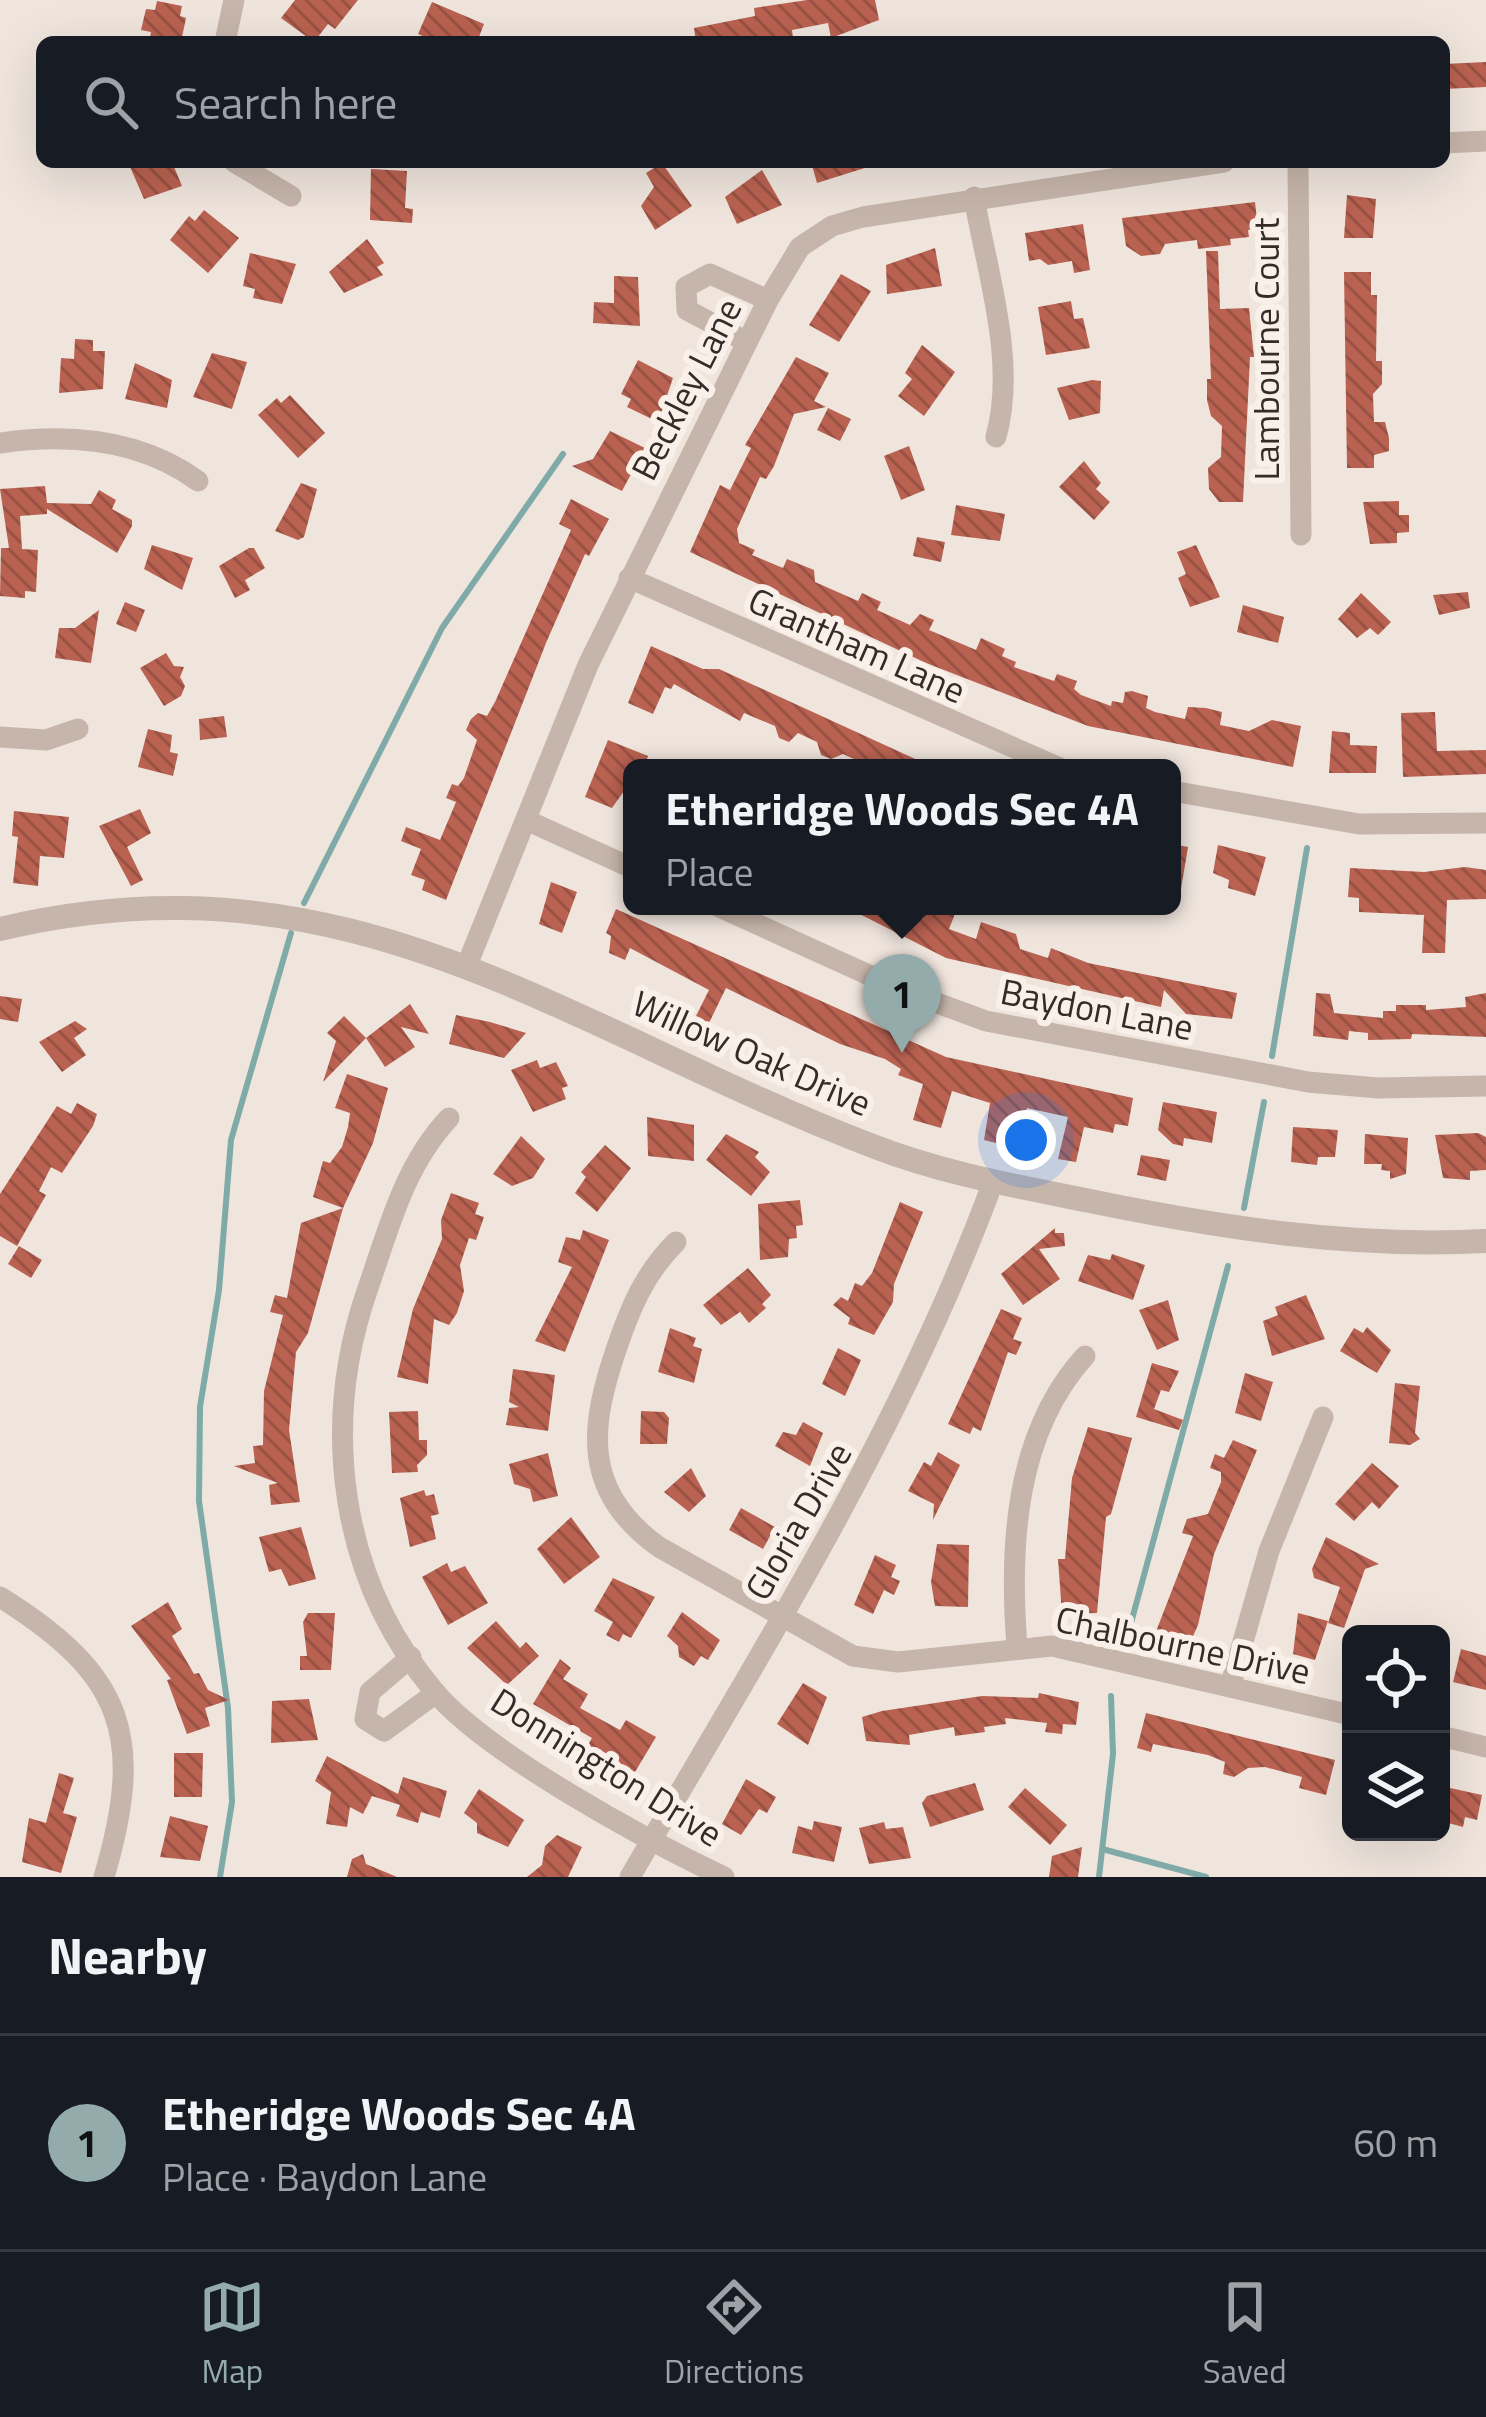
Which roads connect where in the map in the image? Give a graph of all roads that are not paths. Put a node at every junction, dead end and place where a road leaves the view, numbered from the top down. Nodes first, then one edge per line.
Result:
1 (234, 0) edge
2 (226, 36) edge
3 (1486, 141) edge
4 (1450, 143) edge
5 (244, 168) edge
6 (1181, 168) edge
7 (1298, 168) edge
8 (291, 196) dead end
9 (974, 197) junction
10 (768, 300) junction
11 (747, 342) junction
12 (996, 437) dead end
13 (0, 443) edge
14 (198, 481) dead end
15 (1300, 535) dead end
16 (629, 578) junction
17 (78, 729) dead end
18 (0, 737) edge
19 (1040, 759) edge
20 (1181, 793) edge
21 (526, 820) junction
22 (1486, 823) edge
23 (623, 864) edge
24 (737, 915) edge
25 (0, 929) edge
26 (467, 965) junction
27 (1486, 1086) edge
28 (449, 1118) dead end
29 (993, 1182) junction
30 (1486, 1241) edge
31 (676, 1242) dead end
32 (1085, 1356) dead end
33 (1323, 1417) dead end
34 (0, 1597) edge
35 (780, 1618) junction
36 (1017, 1646) junction
37 (411, 1657) junction
38 (1230, 1687) junction
39 (436, 1693) junction
40 (1342, 1713) edge
41 (1450, 1738) edge
42 (1486, 1747) edge
43 (653, 1838) junction
44 (104, 1877) edge
45 (630, 1877) edge
46 (724, 1877) edge

1 - 2 street
3 - 4 street
5 - 8 street
6 - 9 street, Beckley Lane
7 - 15 street, Lambourne Court
9 - 10 street, Beckley Lane
9 - 12 street
10 - 11 street, Beckley Lane
10 - 11 street
11 - 16 street, Beckley Lane
13 - 14 street
16 - 19 street, Grantham Lane
16 - 21 street, Beckley Lane
17 - 18 street
20 - 22 street
21 - 23 street
21 - 26 street, Beckley Lane
24 - 27 street, Baydon Lane
25 - 26 street, Willow Oak Drive
26 - 29 street, Willow Oak Drive
28 - 37 street, Donnington Drive
29 - 30 street, Willow Oak Drive
29 - 35 street, Gloria Drive
31 - 35 street, Chalbourne Drive
32 - 36 street
33 - 38 street
34 - 44 street
35 - 36 street, Chalbourne Drive
35 - 43 street, Gloria Drive
36 - 38 street, Chalbourne Drive
37 - 39 street, Donnington Drive
37 - 39 street
38 - 40 street, Chalbourne Drive
39 - 43 street, Donnington Drive
41 - 42 street
43 - 45 street, Gloria Drive
43 - 46 street, Donnington Drive

